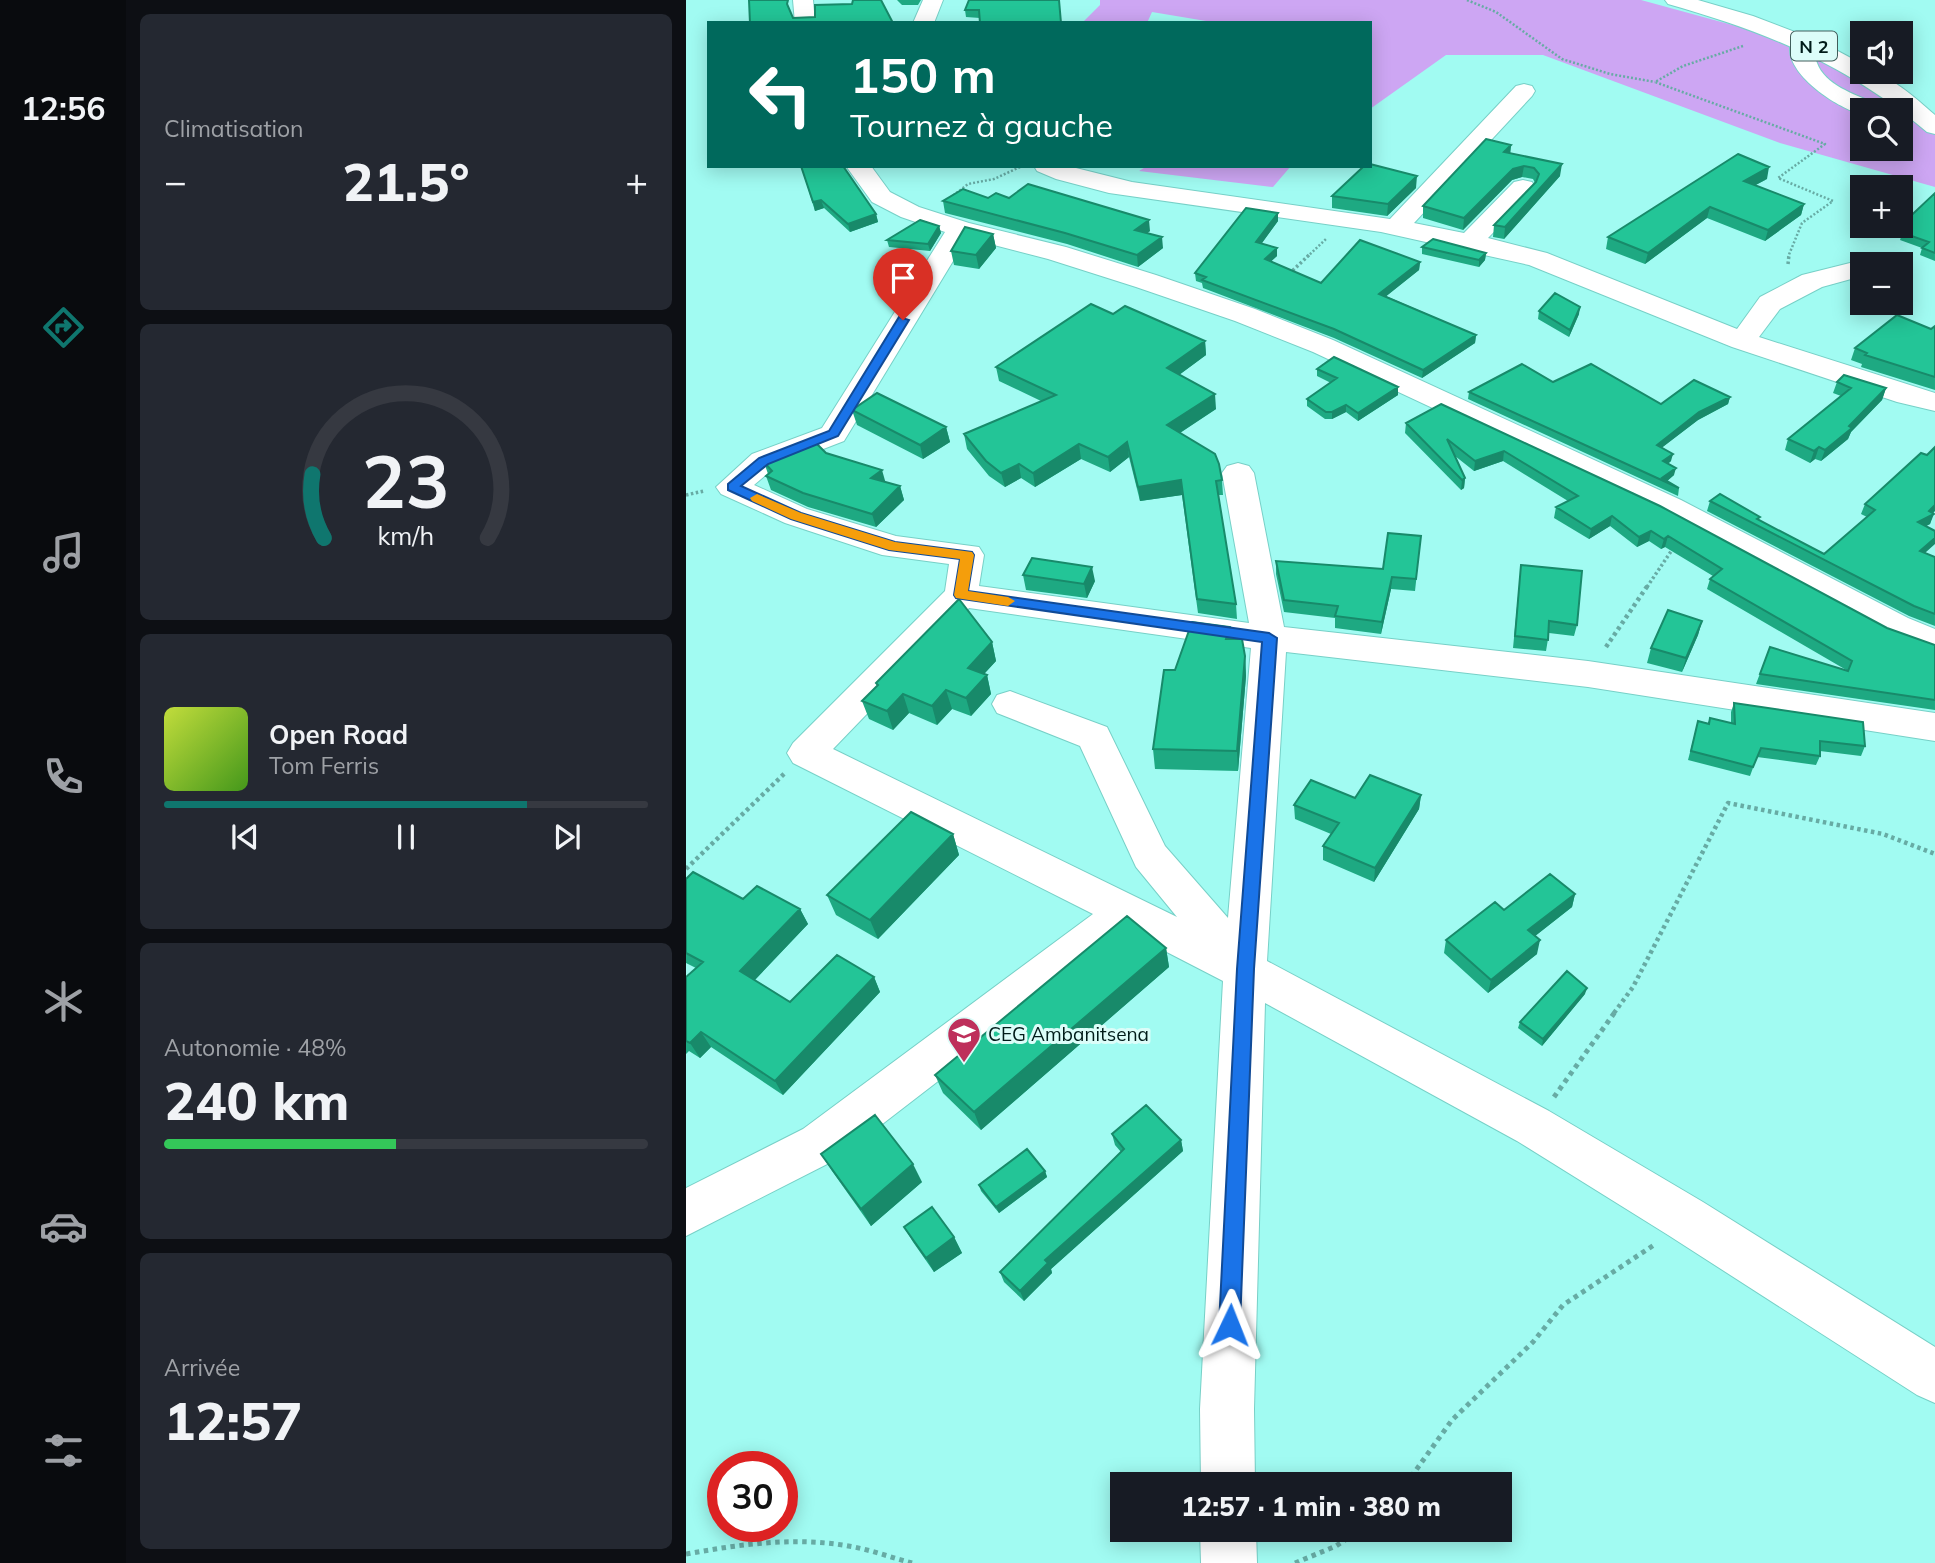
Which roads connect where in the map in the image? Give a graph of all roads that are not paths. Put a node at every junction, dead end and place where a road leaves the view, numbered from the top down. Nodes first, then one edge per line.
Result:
1 (803, 0) edge
2 (933, 0) edge
3 (1675, 0) edge
4 (805, 21) edge
5 (924, 21) edge
6 (1802, 41) junction
7 (1524, 91) dead end
8 (1850, 101) edge
9 (1935, 127) edge
10 (860, 168) edge
11 (1052, 168) edge
12 (1524, 187) dead end
13 (945, 224) junction
14 (1394, 229) junction
15 (1470, 242) junction
16 (1850, 271) edge
17 (1742, 341) junction
18 (1935, 402) edge
19 (1238, 473) dead end
20 (961, 595) junction
21 (1269, 638) junction
22 (1935, 643) edge
23 (1010, 705) dead end
24 (1935, 727) edge
25 (1126, 913) junction
26 (1245, 969) junction
27 (686, 1213) edge
28 (1935, 1377) edge
29 (1228, 1472) edge
30 (1228, 1542) edge
31 (1229, 1563) edge

1 - 4 street
2 - 5 street
3 - 6 street, N 2
6 - 8 street
6 - 9 street, N 2
7 - 14 street
10 - 13 street
11 - 14 street
12 - 15 street
13 - 20 street
13 - 22 street
14 - 15 street
15 - 17 street
16 - 17 street
17 - 18 street
19 - 21 street
20 - 21 street
20 - 25 street
21 - 24 street
21 - 26 street
23 - 26 street
25 - 26 street
25 - 27 street
26 - 28 street
26 - 29 street
30 - 31 street

